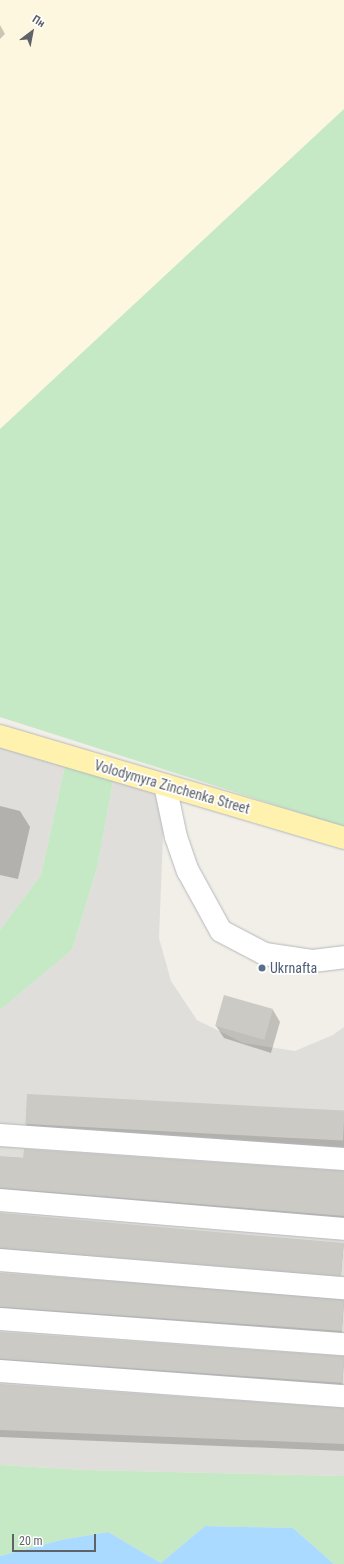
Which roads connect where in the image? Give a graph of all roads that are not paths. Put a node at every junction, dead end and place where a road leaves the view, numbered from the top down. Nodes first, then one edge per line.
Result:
1 (0, 736) edge
2 (165, 785) junction
3 (344, 838) edge
4 (344, 958) edge
5 (0, 1135) edge
6 (344, 1159) edge
7 (0, 1200) edge
8 (344, 1229) edge
9 (0, 1260) edge
10 (344, 1288) edge
11 (0, 1319) edge
12 (344, 1344) edge
13 (0, 1371) edge
14 (344, 1396) edge

1 - 2 main road, Volodymyra Zinchenka Street
2 - 3 main road, Volodymyra Zinchenka Street
2 - 4 lane
5 - 6 lane
7 - 8 lane
9 - 10 lane
11 - 12 lane
13 - 14 lane

